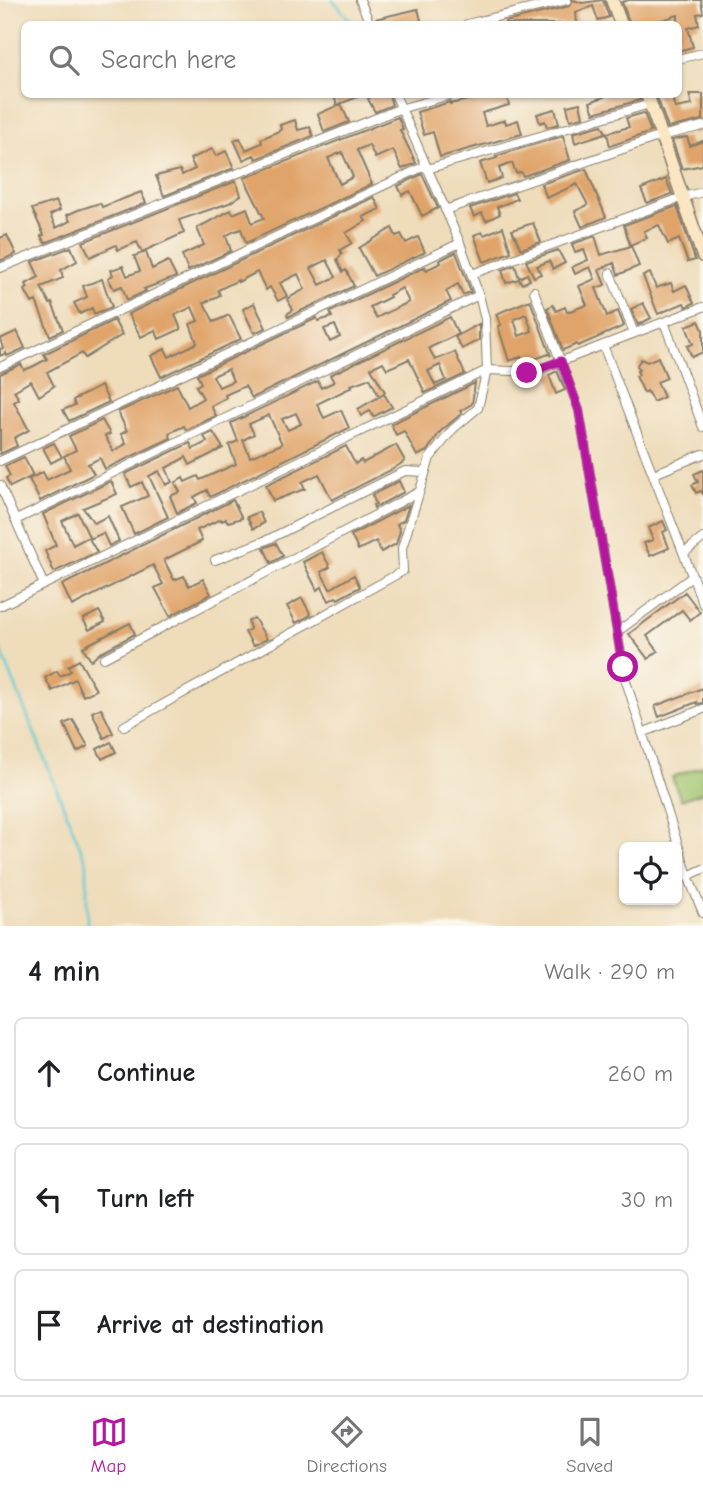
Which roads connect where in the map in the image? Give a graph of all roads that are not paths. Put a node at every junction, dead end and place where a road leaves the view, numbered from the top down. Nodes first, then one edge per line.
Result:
1 (360, 0) edge
2 (567, 0) edge
3 (617, 1) edge
4 (369, 21) edge
5 (480, 21) edge
6 (620, 21) edge
7 (703, 53) edge
8 (682, 58) edge
9 (396, 98) edge
10 (438, 98) edge
11 (648, 99) edge
12 (399, 108) junction
13 (703, 126) edge
14 (661, 136) junction
15 (426, 168) junction
16 (703, 192) edge
17 (682, 197) junction
18 (445, 210) junction
19 (460, 243) junction
20 (703, 256) edge
21 (0, 268) edge
22 (610, 273) dead end
23 (472, 274) junction
24 (534, 291) dead end
25 (480, 295) junction
26 (703, 307) edge
27 (664, 322) junction
28 (634, 334) junction
29 (603, 345) junction
30 (561, 361) junction
31 (0, 368) edge
32 (487, 370) junction
33 (703, 427) edge
34 (703, 454) edge
35 (0, 461) edge
36 (425, 472) junction
37 (654, 474) junction
38 (0, 485) edge
39 (417, 493) junction
40 (16, 520) junction
41 (703, 538) edge
42 (684, 554) junction
43 (215, 560) dead end
44 (693, 576) junction
45 (44, 585) junction
46 (703, 604) edge
47 (1, 605) edge
48 (617, 632) junction
49 (104, 658) dead end
50 (703, 709) edge
51 (124, 726) dead end
52 (642, 733) junction
53 (703, 869) edge
54 (688, 876) junction
55 (703, 913) edge

1 - 4 street
2 - 5 street
3 - 6 street
7 - 8 street
9 - 12 street
10 - 12 street
11 - 14 street
11 - 15 street
12 - 15 street
12 - 21 street
13 - 14 street
14 - 17 street
14 - 18 street
15 - 18 street
15 - 31 street
16 - 17 street
17 - 20 street
17 - 23 street
18 - 19 street
19 - 23 street
19 - 35 street
22 - 28 street
23 - 25 street
24 - 30 street
25 - 32 street
25 - 40 street
26 - 27 street
27 - 28 street
27 - 33 street
28 - 29 street
29 - 30 street
29 - 37 street
30 - 32 street
30 - 48 street
32 - 36 street
32 - 45 street
34 - 37 street
36 - 39 street
36 - 43 street
37 - 42 street
38 - 40 street
39 - 49 street
39 - 51 street
40 - 45 street
41 - 42 street
42 - 44 street
44 - 46 street
44 - 48 street
45 - 47 street
48 - 52 street
50 - 52 street
52 - 54 street
53 - 54 street
54 - 55 street

